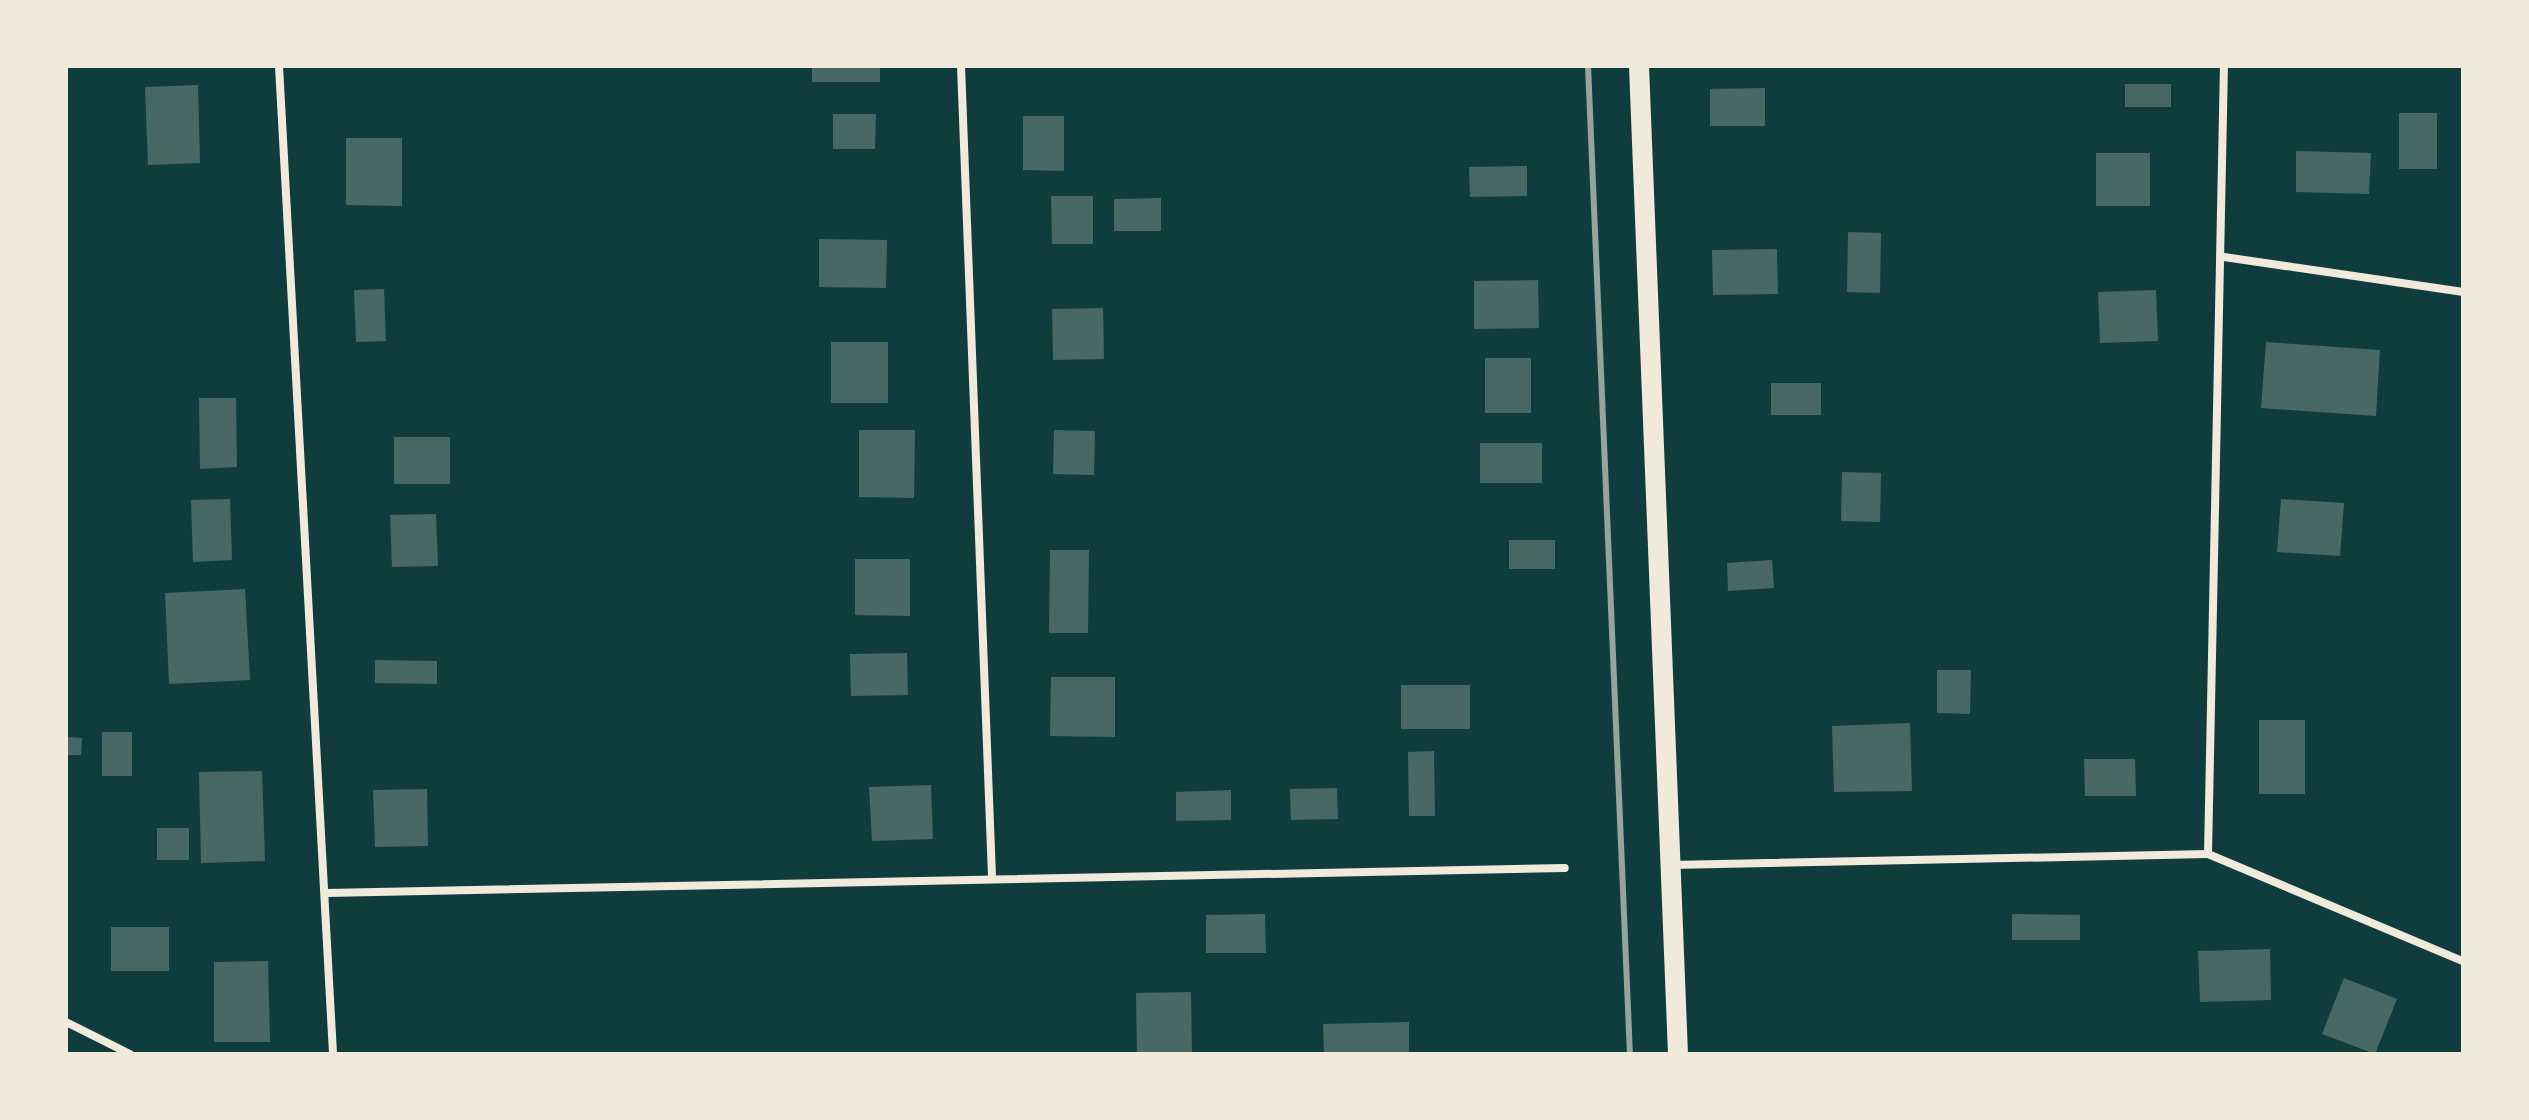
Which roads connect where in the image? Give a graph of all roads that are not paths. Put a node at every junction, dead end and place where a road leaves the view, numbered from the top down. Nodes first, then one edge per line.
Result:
1 (279, 66) edge
2 (961, 66) edge
3 (1639, 66) edge
4 (2224, 66) edge
5 (2224, 257) junction
6 (2463, 292) edge
7 (2208, 854) junction
8 (1671, 865) junction
9 (1565, 868) dead end
10 (992, 877) junction
11 (327, 893) junction
12 (2463, 961) edge
13 (66, 1022) edge
14 (130, 1054) edge
15 (333, 1054) edge
16 (1678, 1054) edge

1 - 11 street
2 - 10 street
3 - 8 main road
4 - 5 street
5 - 6 street
5 - 7 street
7 - 8 street
7 - 12 street
8 - 16 main road
9 - 10 street
10 - 11 street
11 - 15 street
13 - 14 street

